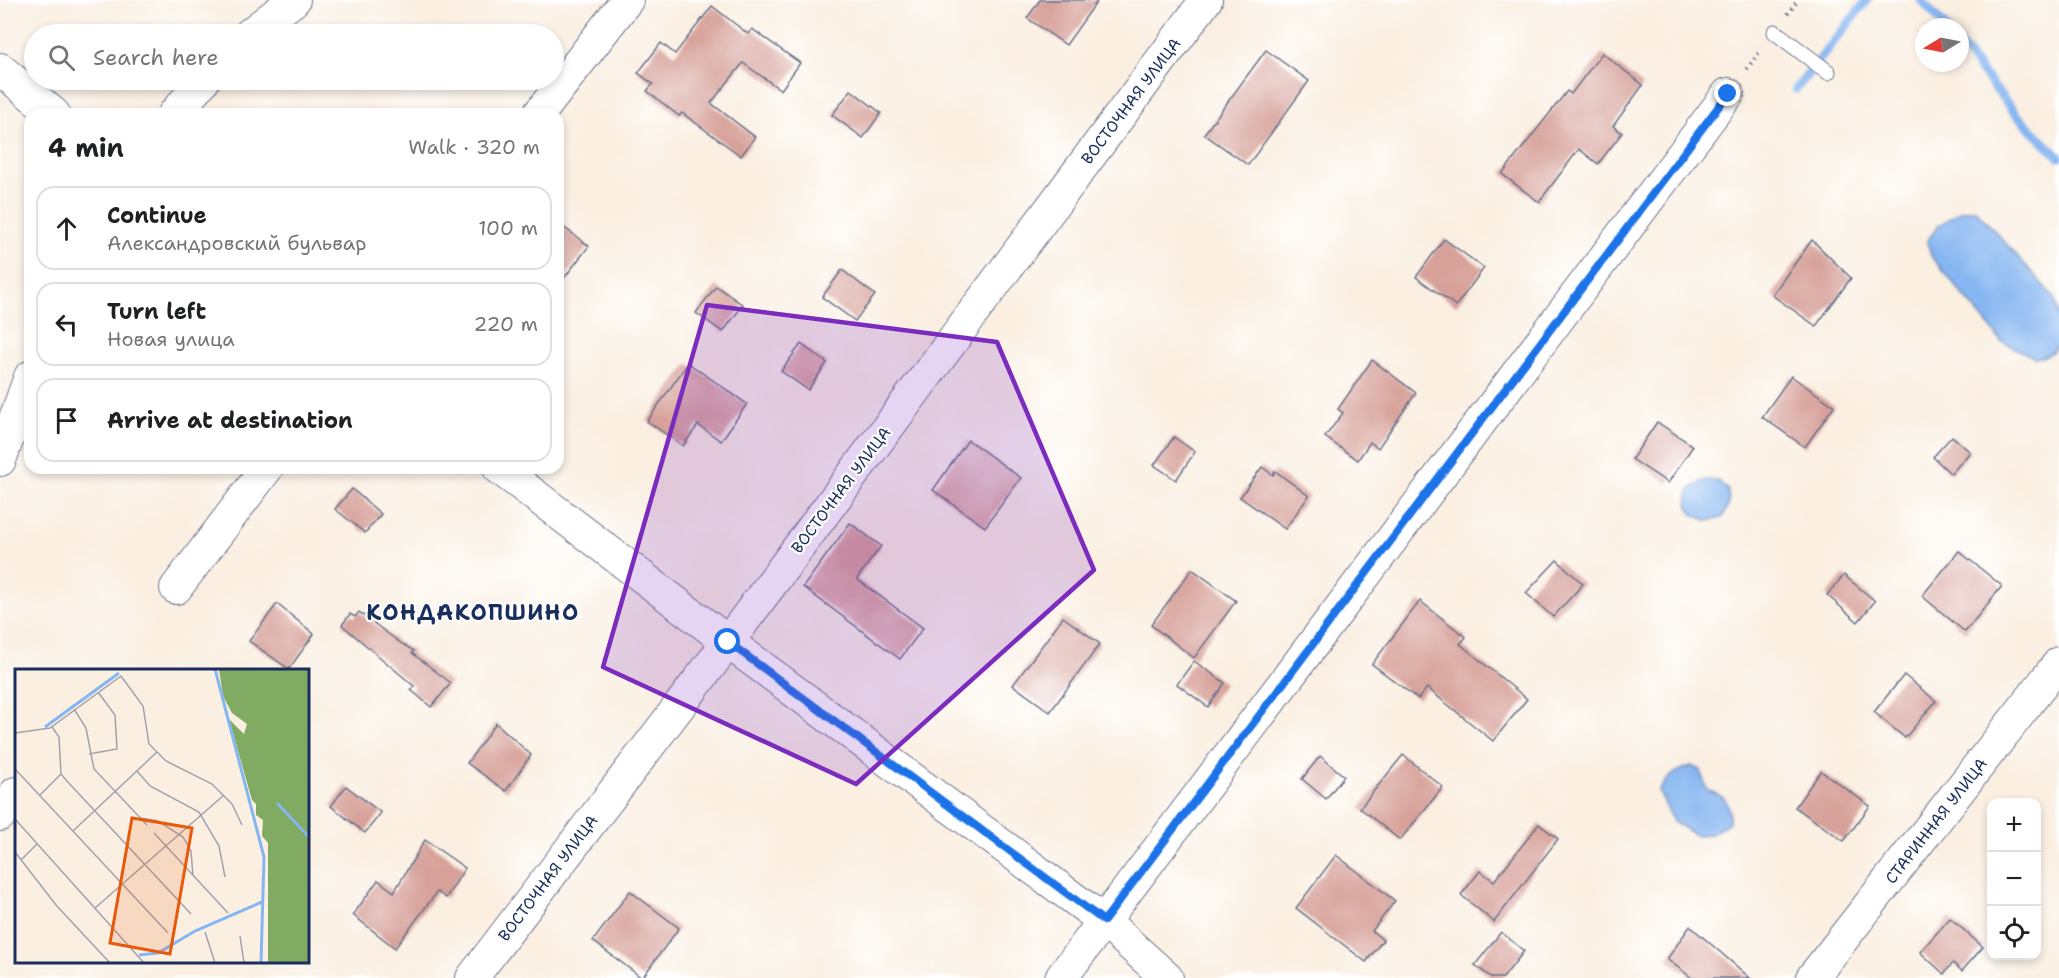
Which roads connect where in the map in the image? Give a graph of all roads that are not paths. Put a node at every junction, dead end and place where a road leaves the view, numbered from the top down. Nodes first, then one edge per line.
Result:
1 (294, 0) edge
2 (627, 0) edge
3 (1206, 0) edge
4 (263, 24) edge
5 (1775, 32) dead end
6 (0, 69) edge
7 (1828, 72) dead end
8 (564, 82) edge
9 (24, 89) edge
10 (25, 90) edge
11 (195, 90) edge
12 (558, 90) edge
13 (1728, 94) dead end
14 (47, 108) edge
15 (179, 108) edge
16 (544, 108) edge
17 (24, 394) edge
18 (0, 460) edge
19 (262, 474) edge
20 (507, 474) edge
21 (176, 588) dead end
22 (728, 642) junction
23 (2059, 663) edge
24 (15, 794) edge
25 (0, 815) edge
26 (1104, 921) junction
27 (472, 978) edge
28 (1061, 978) edge
29 (1167, 978) edge
30 (1812, 978) edge

1 - 4 street
2 - 8 street
3 - 22 street, ВОСТОЧНАЯ УЛИЦА
5 - 7 lane
6 - 9 street
10 - 14 street
11 - 15 street
12 - 16 street
13 - 26 street
17 - 18 street
19 - 21 street
20 - 22 street
22 - 26 street
22 - 27 street, ВОСТОЧНАЯ УЛИЦА
23 - 30 street, СТАРИННАЯ УЛИЦА
24 - 25 street
26 - 28 street
26 - 29 street

